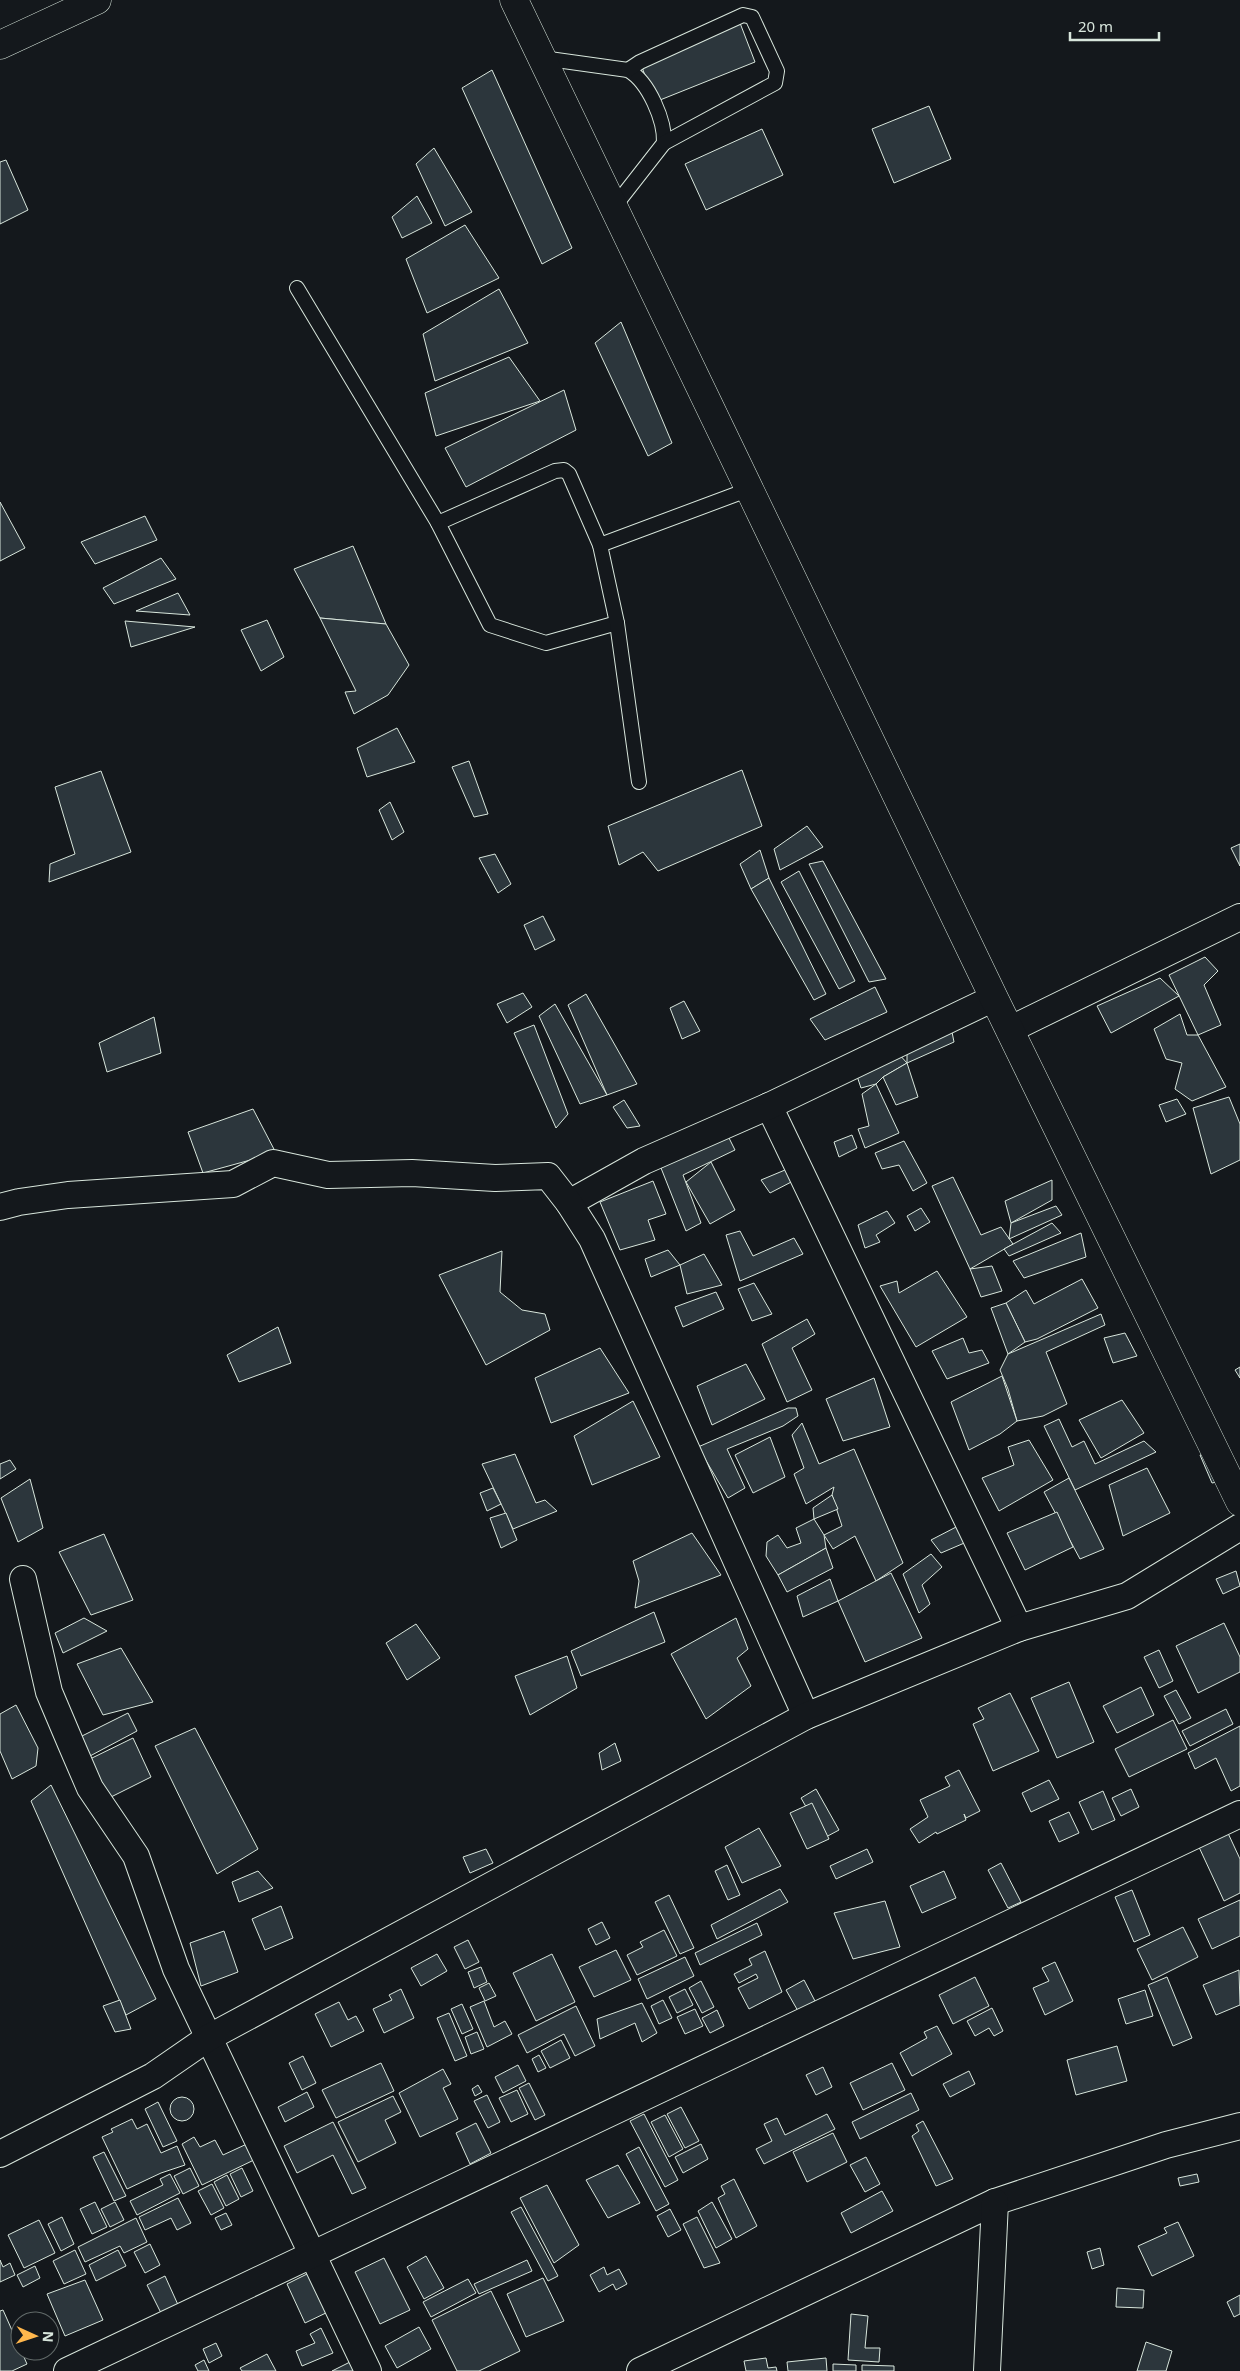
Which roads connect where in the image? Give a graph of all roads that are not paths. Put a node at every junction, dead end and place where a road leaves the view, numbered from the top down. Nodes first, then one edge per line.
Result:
1 (97, 0) edge
2 (514, 0) edge
3 (0, 45) edge
4 (542, 58) junction
5 (628, 70) junction
6 (664, 143) junction
7 (614, 207) junction
8 (297, 288) dead end
9 (750, 489) junction
10 (438, 523) junction
11 (600, 545) junction
12 (617, 623) junction
13 (639, 782) dead end
14 (1240, 917) edge
15 (994, 998) junction
16 (1010, 1029) junction
17 (769, 1106) junction
18 (569, 1203) junction
19 (0, 1207) edge
20 (1240, 1502) edge
21 (1240, 1527) edge
22 (23, 1579) dead end
23 (1019, 1628) junction
24 (806, 1716) junction
25 (1240, 1814) edge
26 (208, 2038) junction
27 (1240, 2126) edge
28 (0, 2154) edge
29 (995, 2202) junction
30 (312, 2255) junction
31 (677, 2362) edge
32 (67, 2371) edge
33 (368, 2371) edge
34 (640, 2371) edge
35 (987, 2371) edge

1 - 3 main road
2 - 4 main road
4 - 5 lane
4 - 7 main road
5 - 6 lane
5 - 6 lane
6 - 7 lane
7 - 9 main road
8 - 10 lane
9 - 11 lane
9 - 15 main road
10 - 11 lane
10 - 12 lane
11 - 12 lane
12 - 13 lane
14 - 16 street
15 - 16 main road
15 - 17 street
16 - 20 main road
17 - 18 street
17 - 23 street
18 - 19 street
18 - 24 street
21 - 23 street
22 - 26 street
23 - 24 street
24 - 26 street
25 - 30 street
26 - 28 street
26 - 30 street
27 - 29 street
29 - 31 street
29 - 35 street
30 - 32 street
30 - 33 street
31 - 34 street

